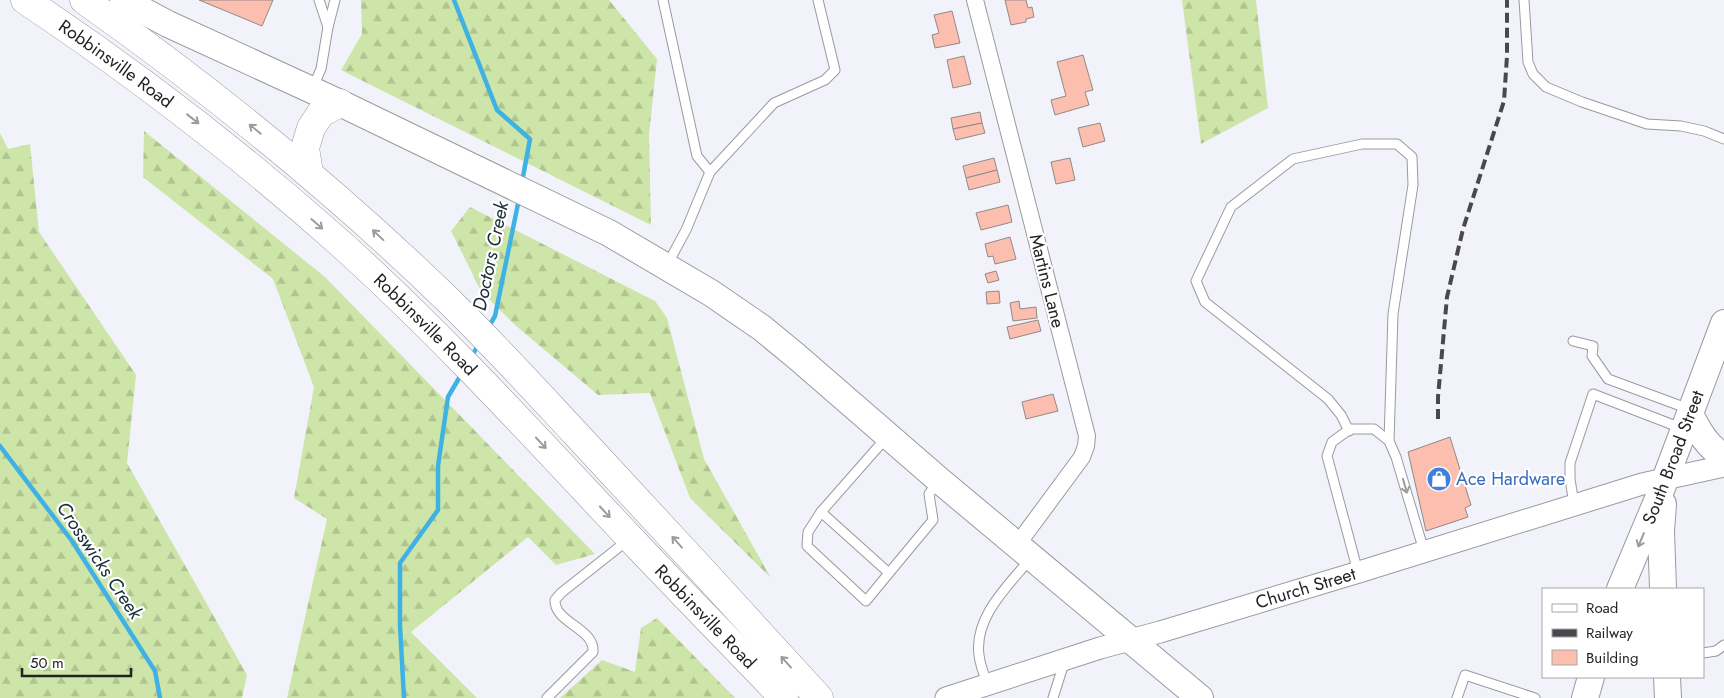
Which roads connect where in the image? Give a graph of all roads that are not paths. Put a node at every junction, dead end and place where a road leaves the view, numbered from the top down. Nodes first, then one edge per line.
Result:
1 (25, 0) edge
2 (84, 0) edge
3 (123, 0) edge
4 (319, 0) edge
5 (335, 0) edge
6 (663, 0) edge
7 (818, 0) edge
8 (975, 0) edge
9 (1524, 0) edge
10 (328, 27) junction
11 (311, 90) junction
12 (340, 103) junction
13 (1724, 139) edge
14 (710, 172) junction
15 (309, 173) junction
16 (667, 266) junction
17 (1724, 323) edge
18 (1573, 341) dead end
19 (1689, 418) junction
20 (1349, 430) junction
21 (887, 436) junction
22 (1388, 441) junction
23 (1724, 457) edge
24 (1724, 466) edge
25 (1666, 479) junction
26 (939, 480) junction
27 (1574, 505) junction
28 (822, 512) junction
29 (630, 538) junction
30 (1024, 551) junction
31 (1424, 552) junction
32 (1358, 572) junction
33 (889, 573) junction
34 (1620, 588) edge
35 (1663, 588) edge
36 (1131, 640) junction
37 (1724, 645) edge
38 (1704, 653) edge
39 (1065, 660) junction
40 (1591, 678) edge
41 (1667, 678) edge
42 (975, 691) edge
43 (547, 698) edge
44 (784, 698) edge
45 (819, 698) edge
46 (946, 698) edge
47 (1053, 698) edge
48 (1200, 698) edge
49 (1457, 698) edge
50 (1535, 698) edge
51 (1585, 698) edge
52 (1668, 698) edge

1 -> 29 highway, Robbinsville Road
15 -> 2 highway, Robbinsville Road
3 - 11 main road
4 - 10 lane
5 - 10 lane
6 - 14 lane
7 - 14 lane
8 - 30 street, Martins Lane
9 - 13 lane
10 - 11 lane
11 - 12 main road
12 - 15 highway
12 - 16 main road
14 - 16 lane
45 -> 15 highway, Robbinsville Road
16 - 21 main road
17 - 19 main road, South Broad Street
18 - 19 lane
19 - 23 main road
19 - 25 main road, South Broad Street
19 - 27 lane
20 - 22 lane
20 - 22 lane
20 - 32 lane
21 - 26 main road
21 - 28 lane
22 -> 31 lane
24 - 25 street, Church Street
25 - 27 street, Church Street
25 -> 34 main road, South Broad Street
25 - 35 main road
26 - 30 main road
26 - 33 lane
27 - 31 street, Church Street
28 - 33 lane
28 - 33 lane
29 - 43 lane
29 - 44 highway, Robbinsville Road
30 - 36 main road
30 - 42 lane
31 - 32 street, Church Street
32 - 36 street, Church Street
36 - 39 street, Church Street
36 - 48 main road
37 - 38 lane
39 - 42 street, Church Street
39 - 47 lane
40 - 51 main road
41 - 52 main road
42 - 46 street, Church Street
49 - 50 lane

